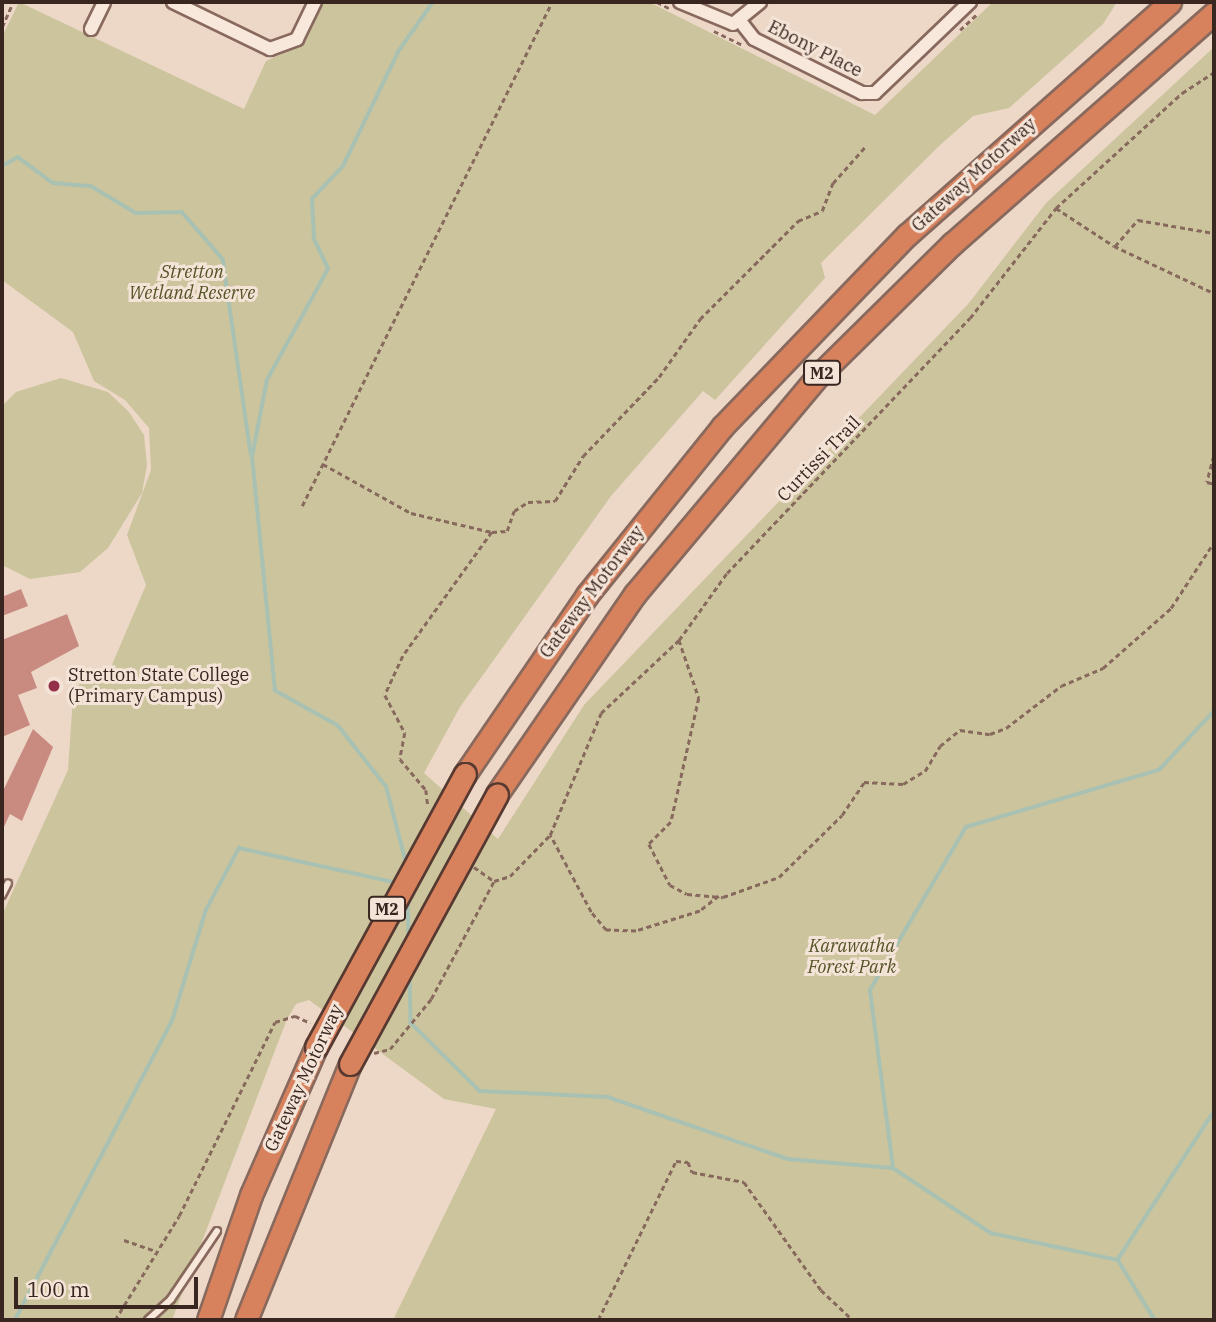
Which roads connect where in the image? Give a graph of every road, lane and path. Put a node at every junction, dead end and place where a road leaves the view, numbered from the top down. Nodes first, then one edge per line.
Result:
1 (13, 2) edge
2 (104, 2) edge
3 (173, 2) edge
4 (315, 2) edge
5 (552, 2) edge
6 (657, 2) edge
7 (760, 2) edge
8 (1170, 2) edge
9 (975, 6) edge
10 (679, 7) edge
11 (1214, 13) edge
12 (740, 21) junction
13 (2, 27) edge
14 (709, 28) dead end
15 (91, 29) dead end
16 (950, 36) dead end
17 (755, 51) dead end
18 (1214, 72) edge
19 (865, 147) dead end
20 (1056, 208) junction
21 (1214, 226) edge
22 (1212, 234) edge
23 (1114, 246) junction
24 (1214, 293) edge
25 (1214, 456) edge
26 (323, 464) junction
27 (1214, 484) edge
28 (302, 506) dead end
29 (492, 531) junction
30 (1214, 542) edge
31 (679, 640) junction
32 (430, 810) dead end
33 (550, 835) junction
34 (465, 860) dead end
35 (8, 883) dead end
36 (2, 895) edge
37 (719, 896) junction
38 (267, 1034) dead end
39 (217, 1231) dead end
40 (124, 1240) dead end
41 (156, 1251) junction
42 (115, 1320) edge
43 (148, 1320) edge
44 (208, 1320) edge
45 (246, 1320) edge
46 (598, 1320) edge
47 (853, 1320) edge

1 - 13 path
2 - 15 street
3 - 4 street
5 - 26 path
6 - 10 path
7 - 12 street
8 - 44 highway, Gateway Motorway / M2, bridge
9 - 12 street, Ebony Place
9 - 16 path
10 - 12 street
11 - 45 highway, Gateway Motorway / M2, bridge
14 - 17 path
18 - 20 path, Curtissi Trail
19 - 29 path
20 - 23 path
20 - 31 path, Curtissi Trail
21 - 22 path
22 - 23 path
23 - 24 path
25 - 27 path
26 - 28 path
26 - 29 path
29 - 32 path
30 - 37 path
31 - 33 path, Curtissi Trail
31 - 37 path
33 - 34 path
33 - 37 path
35 - 36 lane
38 - 41 path
39 - 43 lane
40 - 41 path
41 - 42 path
46 - 47 path

